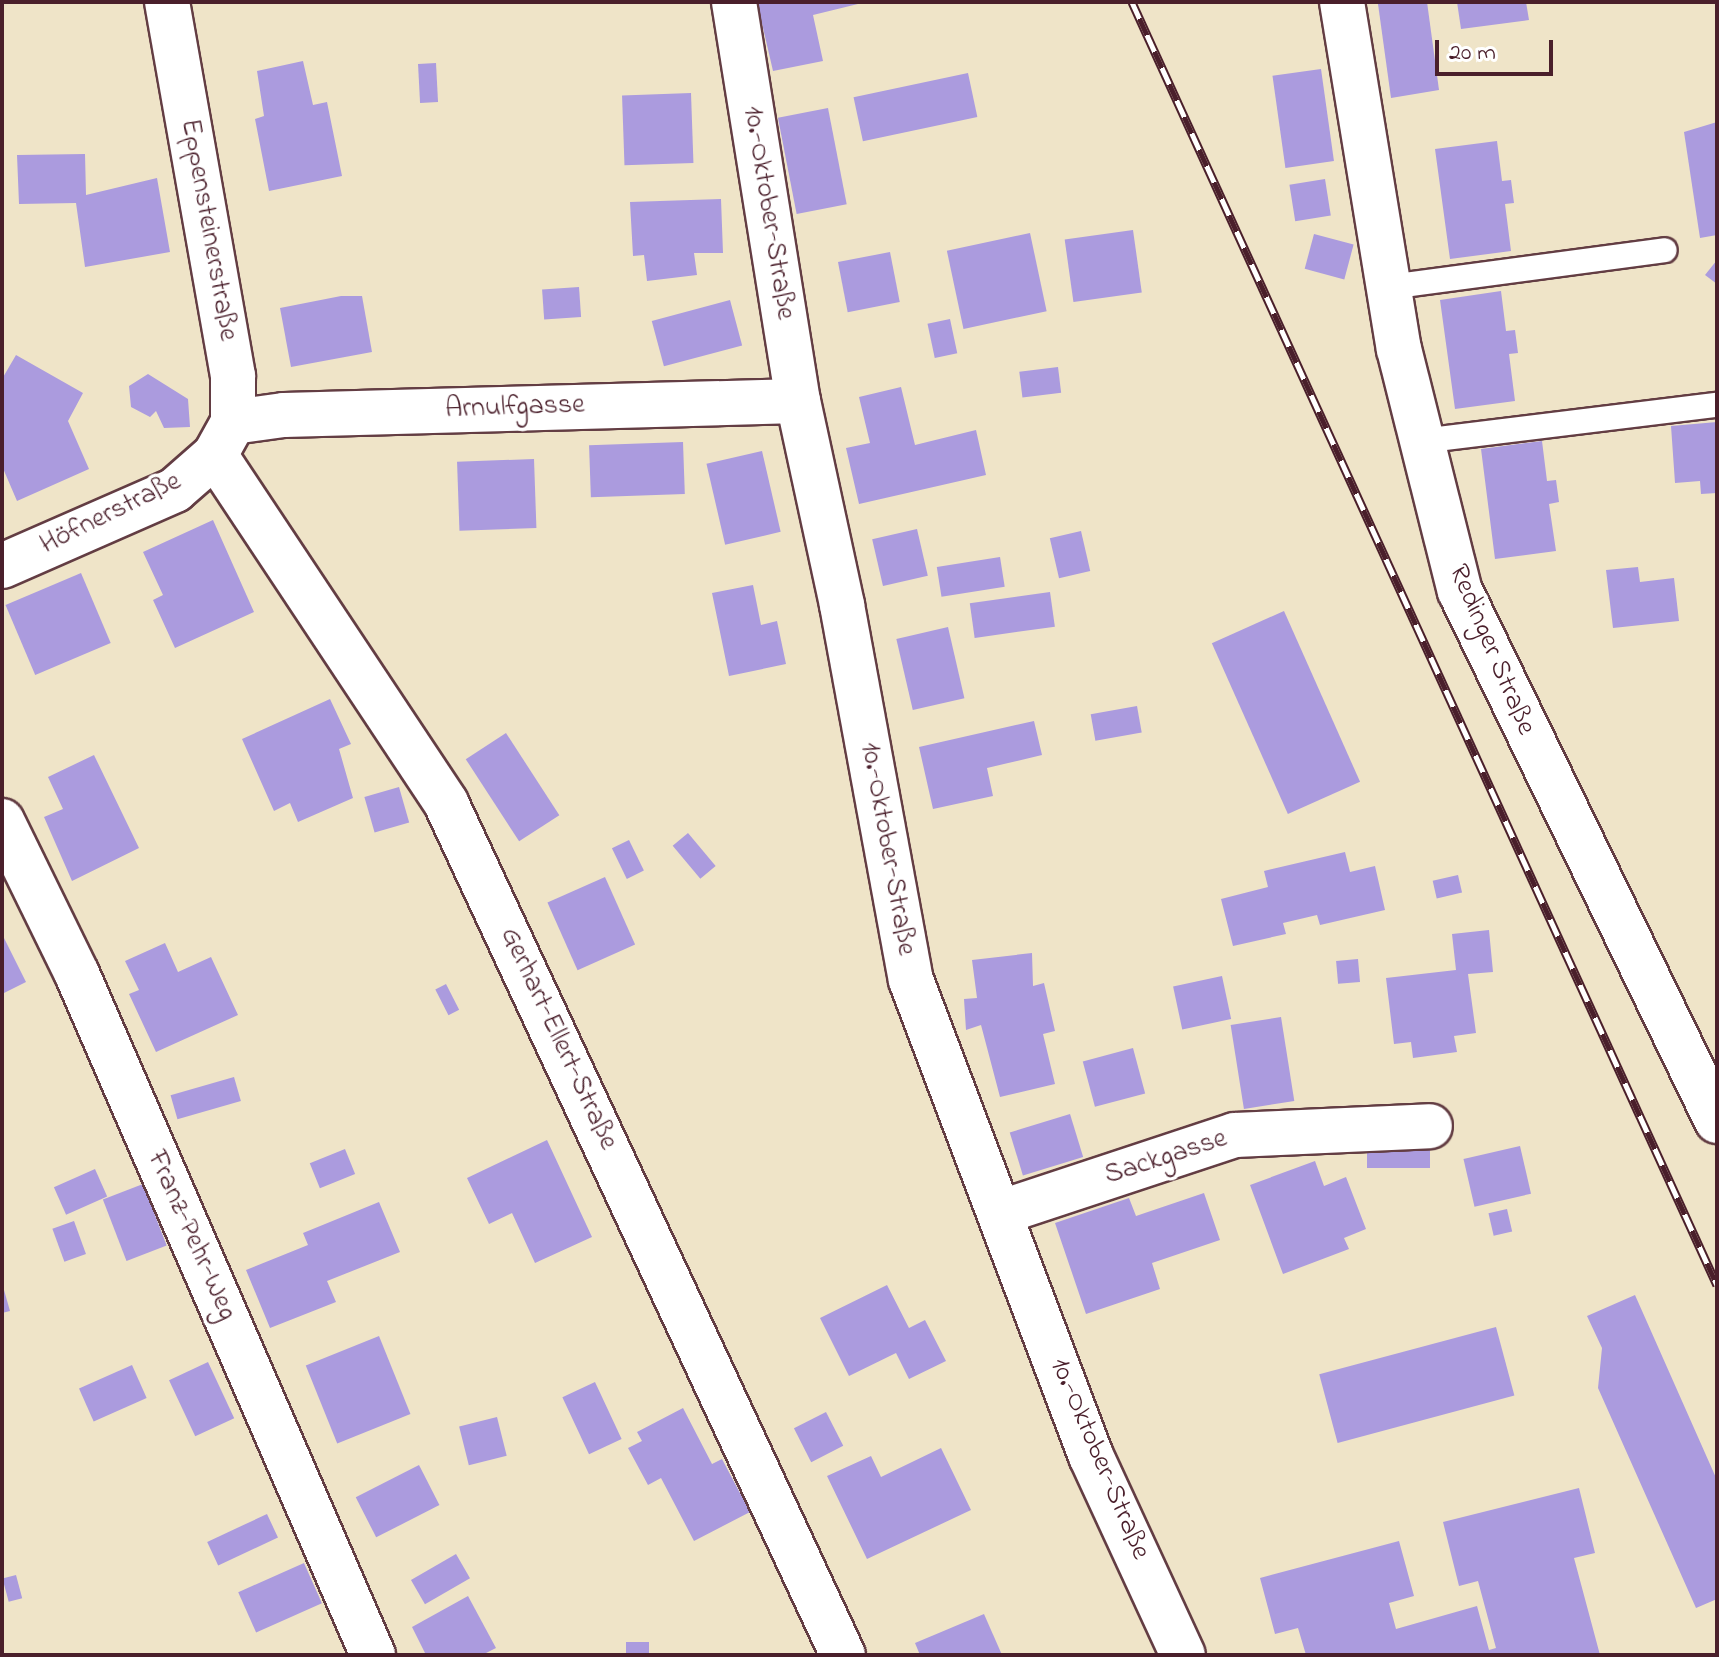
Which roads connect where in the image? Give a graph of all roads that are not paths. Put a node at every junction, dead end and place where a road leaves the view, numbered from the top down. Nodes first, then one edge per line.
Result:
1 (167, 2) edge
2 (734, 2) edge
3 (1342, 2) edge
4 (1665, 250) dead end
5 (1389, 287) junction
6 (798, 401) junction
7 (1717, 405) edge
8 (224, 438) junction
9 (1422, 441) junction
10 (2, 566) edge
11 (2, 821) edge
12 (1717, 1121) edge
13 (1430, 1126) dead end
14 (1002, 1212) junction
15 (373, 1655) edge
16 (843, 1655) edge
17 (1183, 1655) edge

1 - 8 street, Eppensteinerstraße
2 - 6 street, 10.-Oktober-Straße
3 - 5 street, Redinger Straße
4 - 5 lane
5 - 9 street, Redinger Straße
6 - 8 street, Arnulfgasse
6 - 14 street, 10.-Oktober-Straße
7 - 9 lane
8 - 10 street, Höfnerstraße
8 - 16 street, Gerhart-Ellert-Straße
9 - 12 street, Redinger Straße
11 - 15 street, Franz-Pehr-Weg
13 - 14 street, Sackgasse
14 - 17 street, 10.-Oktober-Straße

